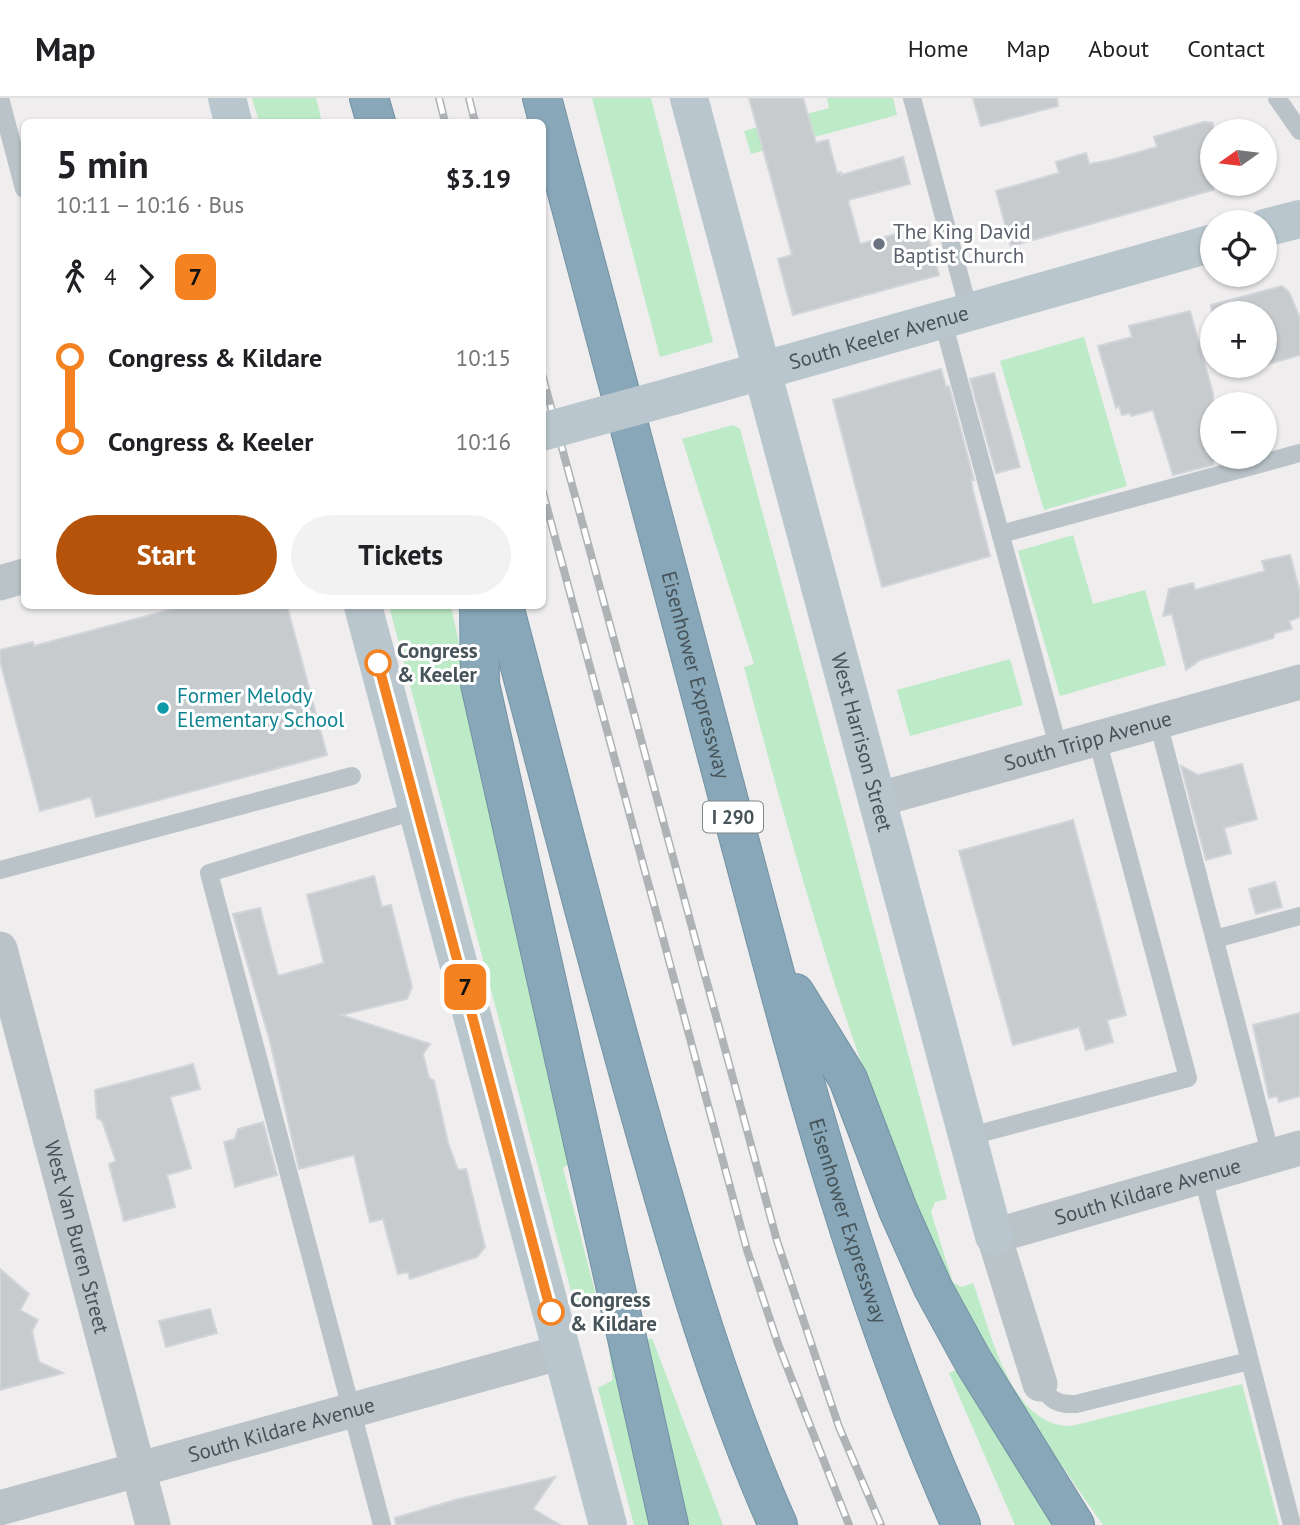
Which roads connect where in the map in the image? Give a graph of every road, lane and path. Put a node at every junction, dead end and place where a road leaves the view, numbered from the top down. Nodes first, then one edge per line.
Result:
1 (0, 98) edge
2 (227, 98) edge
3 (369, 98) edge
4 (542, 98) edge
5 (689, 98) edge
6 (912, 98) edge
7 (1277, 98) edge
8 (232, 119) edge
9 (375, 119) edge
10 (1300, 131) edge
11 (21, 178) edge
12 (1300, 219) edge
13 (1277, 225) edge
14 (1200, 247) edge
15 (955, 314) junction
16 (762, 371) junction
17 (546, 431) edge
18 (1300, 453) edge
19 (1001, 534) junction
20 (21, 577) edge
21 (0, 583) edge
22 (364, 609) edge
23 (480, 609) edge
24 (505, 609) edge
25 (1300, 682) edge
26 (1158, 722) junction
27 (1097, 739) junction
28 (1059, 750) junction
29 (352, 776) dead end
30 (876, 800) junction
31 (418, 810) junction
32 (0, 870) edge
33 (1300, 916) edge
34 (1215, 939) junction
35 (0, 949) edge
36 (769, 949) junction
37 (967, 1138) junction
38 (1286, 1152) edge
39 (1202, 1174) junction
40 (994, 1236) junction
41 (562, 1352) junction
42 (1249, 1361) junction
43 (1040, 1384) joint
44 (352, 1410) junction
45 (138, 1470) junction
46 (0, 1508) edge
47 (153, 1525) edge
48 (383, 1525) edge
49 (608, 1525) edge
50 (669, 1525) edge
51 (778, 1525) edge
52 (961, 1525) edge
53 (1075, 1525) edge
54 (1292, 1525) edge

1 - 11 lane
2 - 8 street
3 - 9 highway
4 - 36 highway, Eisenhower Expressway / I 290
5 - 16 street, West Harrison Street
6 - 15 lane
7 - 10 lane
12 - 13 street
14 - 15 street, South Keeler Avenue
15 - 16 street, South Keeler Avenue
15 - 19 lane
16 - 17 street, South Keeler Avenue, bridge
16 - 30 street, West Harrison Street
18 - 19 lane
19 - 28 lane
20 - 21 street
22 - 31 street
23 - 50 highway
24 - 51 highway
25 - 26 street, South Tripp Avenue
26 - 27 street, South Tripp Avenue
26 - 34 lane
27 - 28 street, South Tripp Avenue
27 - 37 lane
28 - 30 street, South Tripp Avenue
29 - 32 lane
30 - 37 street, West Harrison Street
31 - 41 street
31 - 44 lane
33 - 34 lane
34 - 38 lane
35 - 45 street, West Van Buren Street
36 - 52 highway, Eisenhower Expressway / I 290
36 - 53 highway
37 - 40 street, West Harrison Street
38 - 39 street, South Kildare Avenue
39 - 40 street, South Kildare Avenue
39 - 42 lane
40 - 43 street, West Harrison Street
41 - 44 street, South Kildare Avenue
41 - 49 street
42 - 43 lane
42 - 54 lane
44 - 45 street, South Kildare Avenue
44 - 48 lane
45 - 46 street, South Kildare Avenue
45 - 47 street, West Van Buren Street

